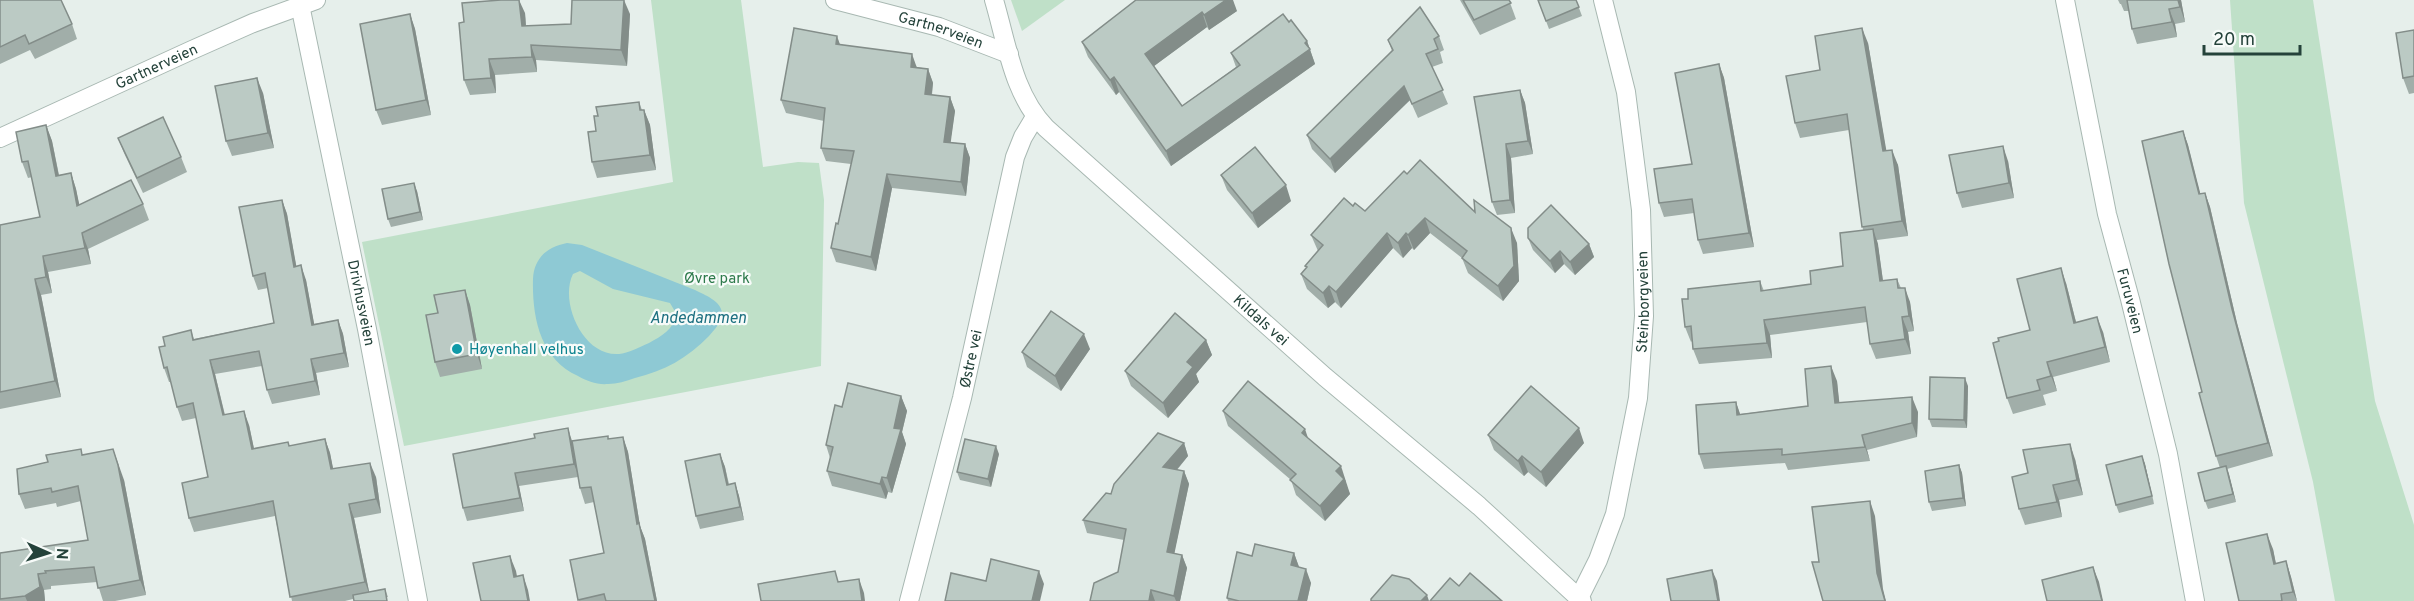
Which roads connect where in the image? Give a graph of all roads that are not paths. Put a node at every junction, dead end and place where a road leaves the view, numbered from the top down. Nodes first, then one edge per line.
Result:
1 (835, 0) edge
2 (994, 0) edge
3 (1603, 0) edge
4 (2065, 0) edge
5 (308, 2) edge
6 (1009, 54) junction
7 (1035, 117) junction
8 (0, 138) edge
9 (1580, 600) edge
10 (418, 601) edge
11 (909, 601) edge
12 (2195, 601) edge

1 - 6 street, Gartnerveien
2 - 6 street, Kildals vei
3 - 9 street, Steinborgveien
4 - 12 street, Furuveien
5 - 8 street, Gartnerveien
5 - 10 street, Drivhusveien
6 - 7 street, Kildals vei
7 - 9 street, Kildals vei
7 - 11 street, Østre vei

